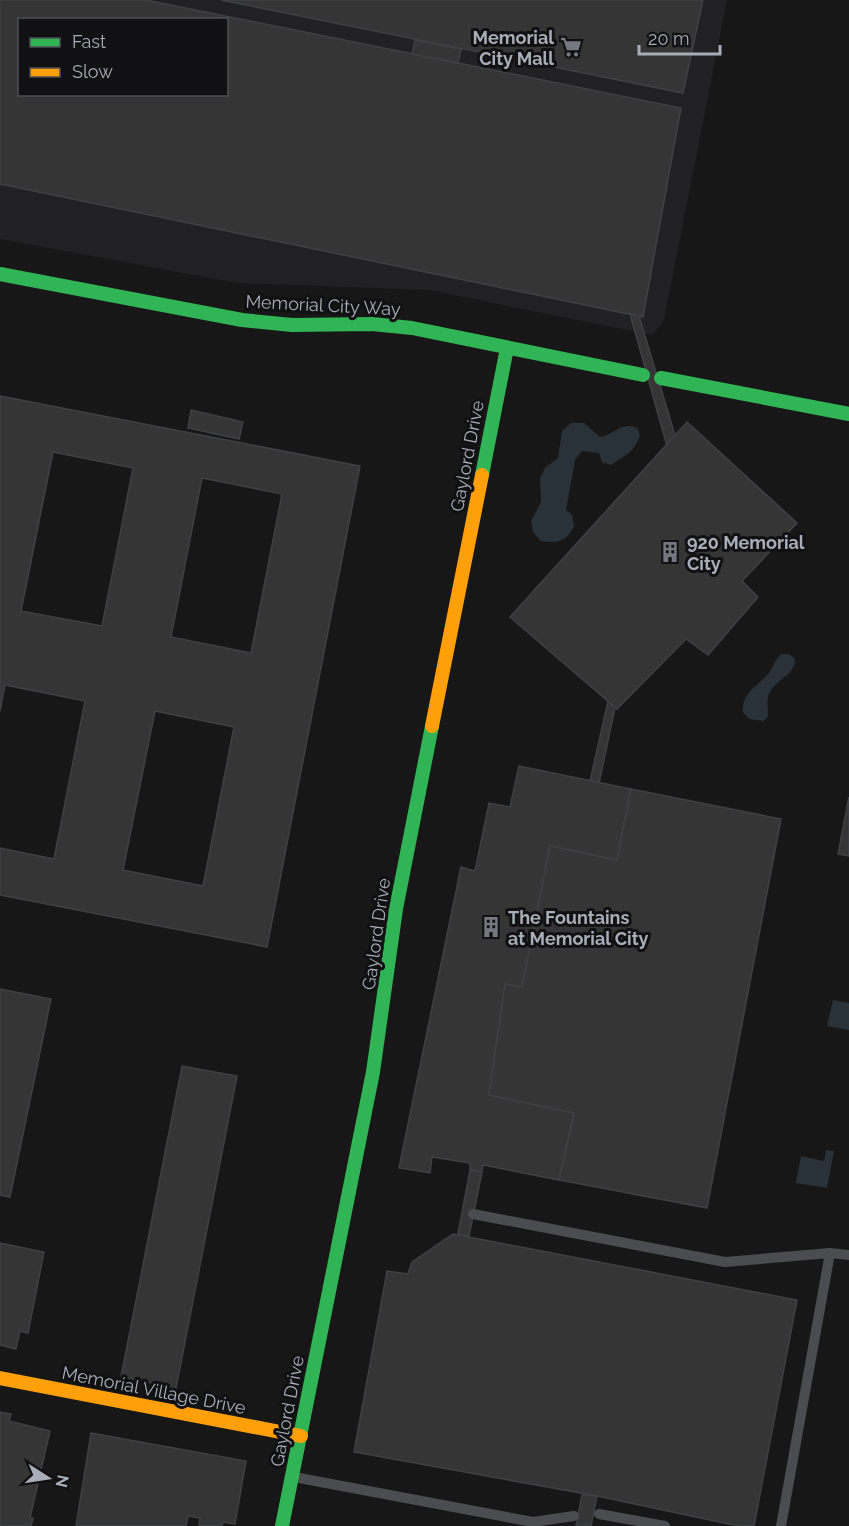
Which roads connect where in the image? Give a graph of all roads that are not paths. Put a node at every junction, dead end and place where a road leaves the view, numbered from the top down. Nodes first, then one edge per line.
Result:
1 (0, 274) edge
2 (507, 348) junction
3 (643, 375) dead end
4 (661, 378) dead end
5 (849, 414) edge
6 (473, 1215) dead end
7 (830, 1253) junction
8 (849, 1255) edge
9 (0, 1378) edge
10 (301, 1436) junction
11 (292, 1476) junction
12 (599, 1514) dead end
13 (574, 1516) dead end
14 (282, 1526) edge
15 (665, 1526) edge
16 (781, 1526) edge

1 - 2 street, Memorial City Way
2 - 3 street, Memorial City Way
2 - 10 street, Gaylord Drive
4 - 5 street
6 - 7 lane
7 - 8 lane
7 - 16 lane
9 - 10 street, Memorial Village Drive
10 - 11 street, Gaylord Drive
11 - 13 lane
11 - 14 street, Gaylord Drive
12 - 15 lane

